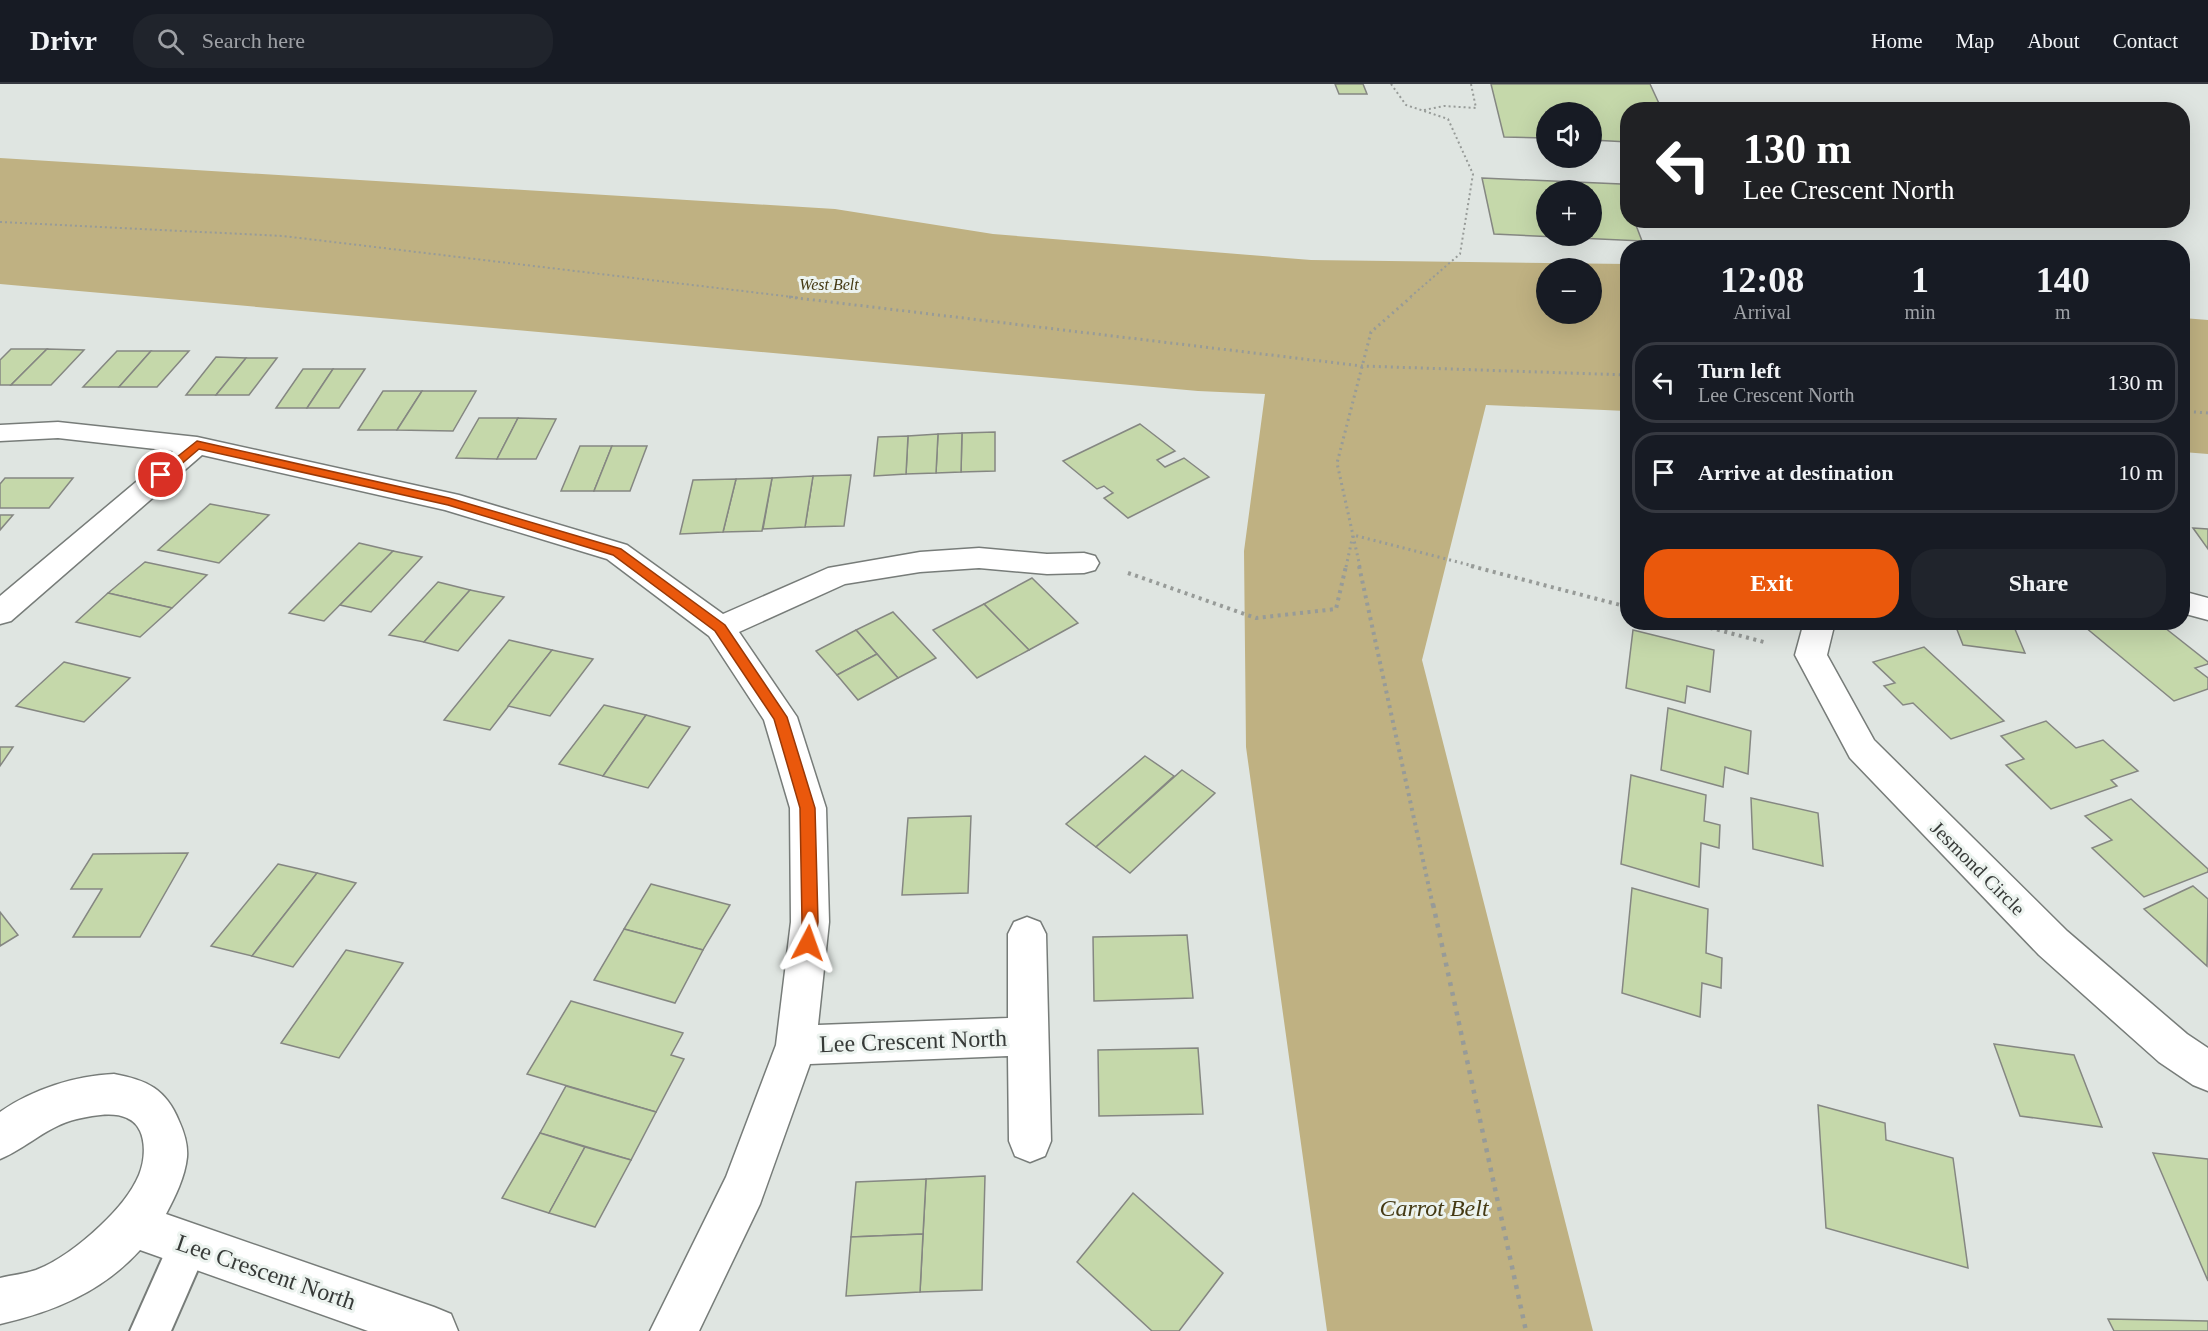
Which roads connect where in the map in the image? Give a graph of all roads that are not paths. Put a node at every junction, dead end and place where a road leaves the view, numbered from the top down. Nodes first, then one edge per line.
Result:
1 (0, 433) edge
2 (197, 445) junction
3 (1084, 563) road end
4 (2190, 604) edge
5 (2208, 609) edge
6 (0, 613) edge
7 (720, 628) junction
8 (1816, 639) edge
9 (1027, 934) dead end
10 (1029, 1036) junction
11 (796, 1045) junction
12 (2208, 1071) edge
13 (0, 1138) edge
14 (1030, 1141) dead end
15 (132, 1225) junction
16 (189, 1244) junction
17 (0, 1301) edge
18 (150, 1331) edge
19 (434, 1331) edge
20 (674, 1331) edge

1 - 2 street, Lee Crescent North
2 - 6 street
2 - 7 street, Lee Crescent North
3 - 7 street
4 - 5 street
7 - 11 street, Lee Crescent North
8 - 12 street, Jesmond Circle
9 - 10 street, Lee Crescent North
10 - 11 street, Lee Crescent North
10 - 14 street, Lee Crescent North
11 - 20 street, Lee Crescent North
13 - 15 street
15 - 16 street, Lee Crescent North
15 - 17 street
16 - 18 lane
16 - 19 street, Lee Crescent North

